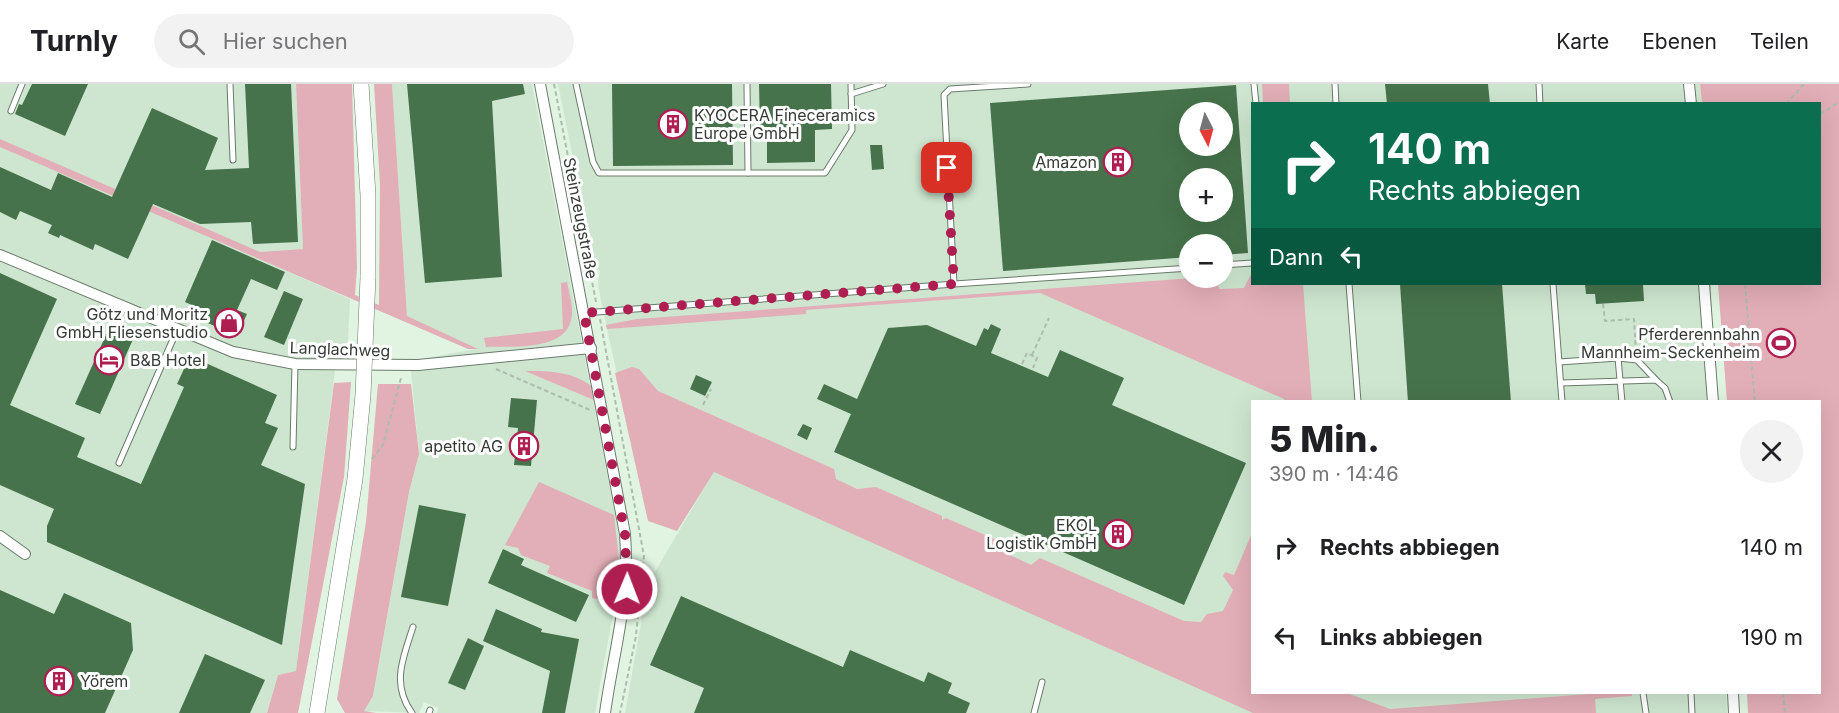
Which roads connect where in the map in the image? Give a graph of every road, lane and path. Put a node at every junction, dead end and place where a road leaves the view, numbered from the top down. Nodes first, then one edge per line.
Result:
1 (22, 84) edge
2 (230, 84) edge
3 (361, 84) edge
4 (540, 84) edge
5 (576, 84) edge
6 (747, 84) edge
7 (850, 84) edge
8 (883, 84) edge
9 (1028, 84) edge
10 (1254, 84) edge
11 (1335, 84) edge
12 (1539, 84) edge
13 (1689, 84) edge
14 (1804, 84) edge
15 (851, 94) junction
16 (1256, 102) edge
17 (1336, 102) edge
18 (1540, 102) edge
19 (1691, 102) edge
20 (1787, 102) edge
21 (1839, 102) edge
22 (12, 111) dead end
23 (1821, 113) edge
24 (234, 160) dead end
25 (748, 173) junction
26 (0, 255) edge
27 (1251, 263) edge
28 (1233, 265) edge
29 (1179, 269) edge
30 (954, 284) junction
31 (1349, 285) edge
32 (1553, 285) edge
33 (1704, 285) edge
34 (1745, 285) edge
35 (1603, 304) dead end
36 (584, 313) junction
37 (1049, 318) dead end
38 (177, 330) junction
39 (591, 348) junction
40 (1032, 356) junction
41 (1618, 358) junction
42 (485, 359) junction
43 (1637, 360) junction
44 (1559, 362) junction
45 (295, 364) junction
46 (1022, 364) dead end
47 (1033, 368) dead end
48 (1656, 380) junction
49 (1620, 381) junction
50 (401, 383) dead end
51 (1561, 383) junction
52 (711, 389) dead end
53 (1358, 400) edge
54 (1562, 400) edge
55 (1622, 400) edge
56 (1669, 400) edge
57 (1713, 400) edge
58 (1755, 400) edge
59 (703, 405) dead end
60 (604, 416) junction
61 (383, 445) dead end
62 (293, 447) dead end
63 (119, 464) dead end
64 (0, 536) edge
65 (25, 554) dead end
66 (413, 627) dead end
67 (1042, 682) dead end
68 (1644, 694) edge
69 (1691, 694) edge
70 (1733, 694) edge
71 (1783, 694) edge
72 (317, 713) edge
73 (412, 713) edge
74 (605, 713) edge
75 (1034, 713) edge
76 (1646, 713) edge
77 (1692, 713) edge
78 (1734, 713) edge
79 (1785, 713) edge

1 - 22 lane
2 - 24 lane
3 - 72 main road, bridge
4 - 36 street, Steinzeugstraße
5 - 25 lane
6 - 25 lane
7 - 15 lane
8 - 15 lane
9 - 30 lane
10 - 16 lane
11 - 17 lane
12 - 18 lane
13 - 19 street
14 - 20 path
15 - 25 lane
21 - 23 path
26 - 38 street, Langlachweg
27 - 28 lane
29 - 30 lane
30 - 36 lane
31 - 53 lane
32 - 44 lane
33 - 57 street
34 - 58 path
35 - 43 path
36 - 39 street, Steinzeugstraße
37 - 40 path
38 - 45 street, Langlachweg
38 - 63 lane
39 - 42 street, Langlachweg
39 - 60 street, Steinzeugstraße
40 - 46 path
40 - 47 path
41 - 43 lane
41 - 44 lane
41 - 49 lane
42 - 45 street, Langlachweg
42 - 60 path
43 - 48 lane
44 - 51 lane
45 - 62 lane
48 - 49 lane
48 - 56 lane
49 - 51 lane
49 - 55 lane
50 - 61 path
51 - 54 lane
52 - 59 path
60 - 74 street, Steinzeugstraße
64 - 65 street
66 - 73 lane
67 - 75 lane
68 - 76 lane
69 - 77 lane
70 - 78 street
71 - 79 path

